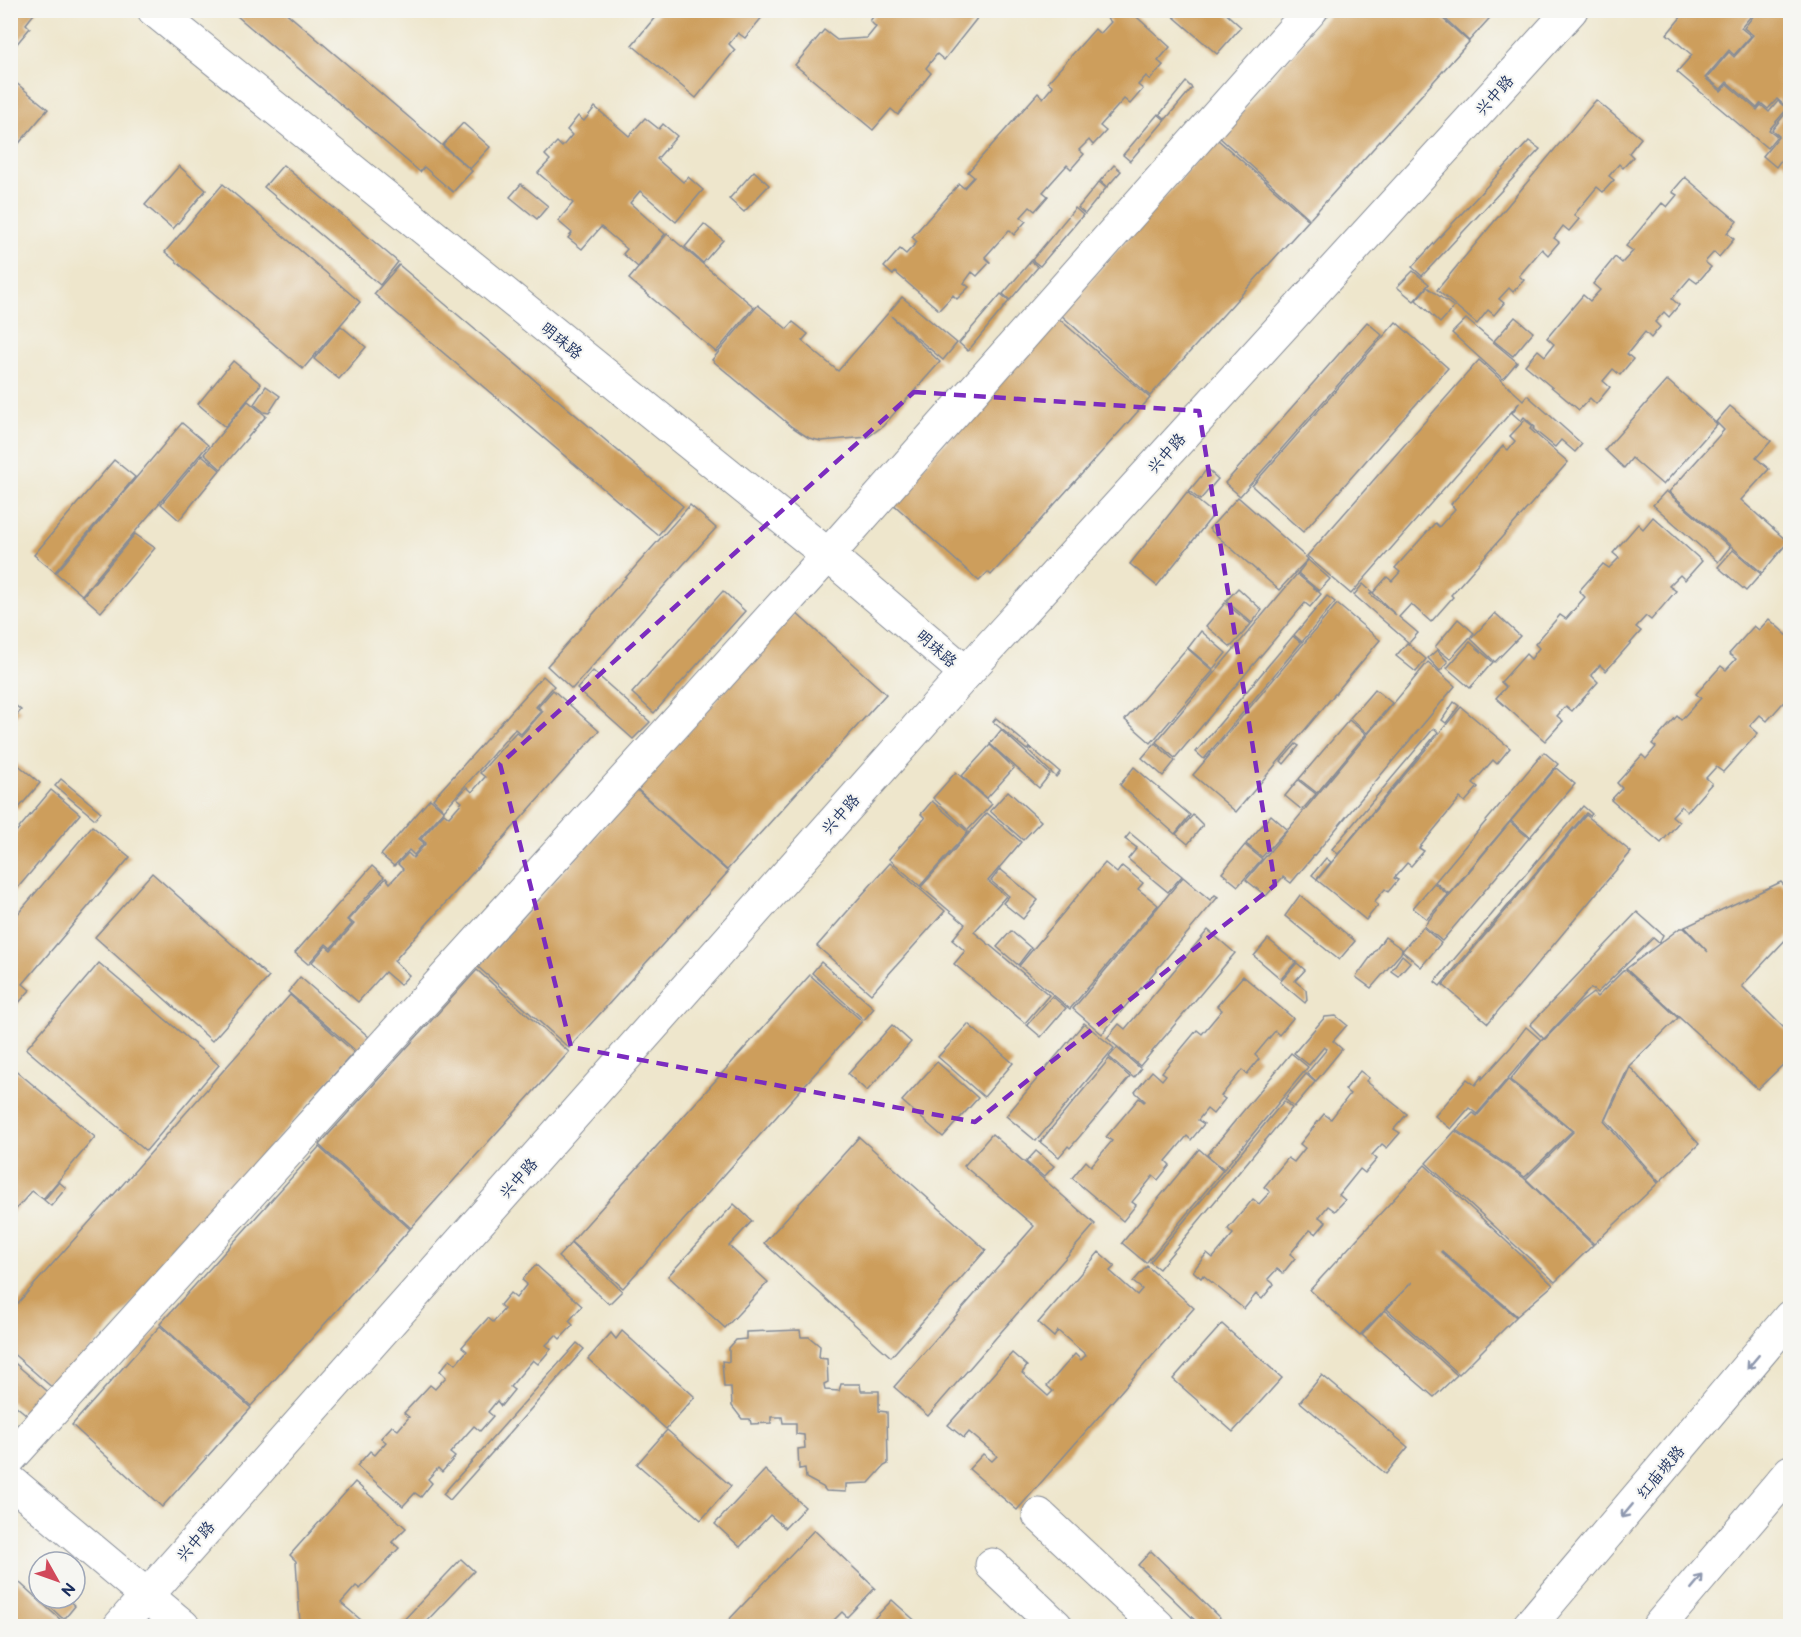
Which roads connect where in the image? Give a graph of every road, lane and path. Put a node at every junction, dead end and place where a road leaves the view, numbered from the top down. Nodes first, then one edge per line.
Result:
1 (154, 10) edge
2 (1311, 10) edge
3 (1570, 10) edge
4 (828, 555) junction
5 (966, 673) junction
6 (1791, 1317) edge
7 (10, 1458) edge
8 (1791, 1472) edge
9 (10, 1481) edge
10 (1039, 1515) dead end
11 (992, 1565) dead end
12 (147, 1596) junction
13 (120, 1626) edge
14 (183, 1626) edge
15 (1056, 1626) edge
16 (1158, 1626) edge
17 (1529, 1626) edge
18 (1659, 1626) edge

1 - 4 street, 明珠路
2 - 4 street
3 - 5 street, 兴中路
4 - 5 street, 明珠路
4 - 7 street
5 - 12 street, 兴中路
6 -> 17 street, 红庙坡路
18 -> 8 street
9 - 12 street
10 - 16 street
11 - 15 street
12 - 13 street, 兴中路
12 - 14 street

